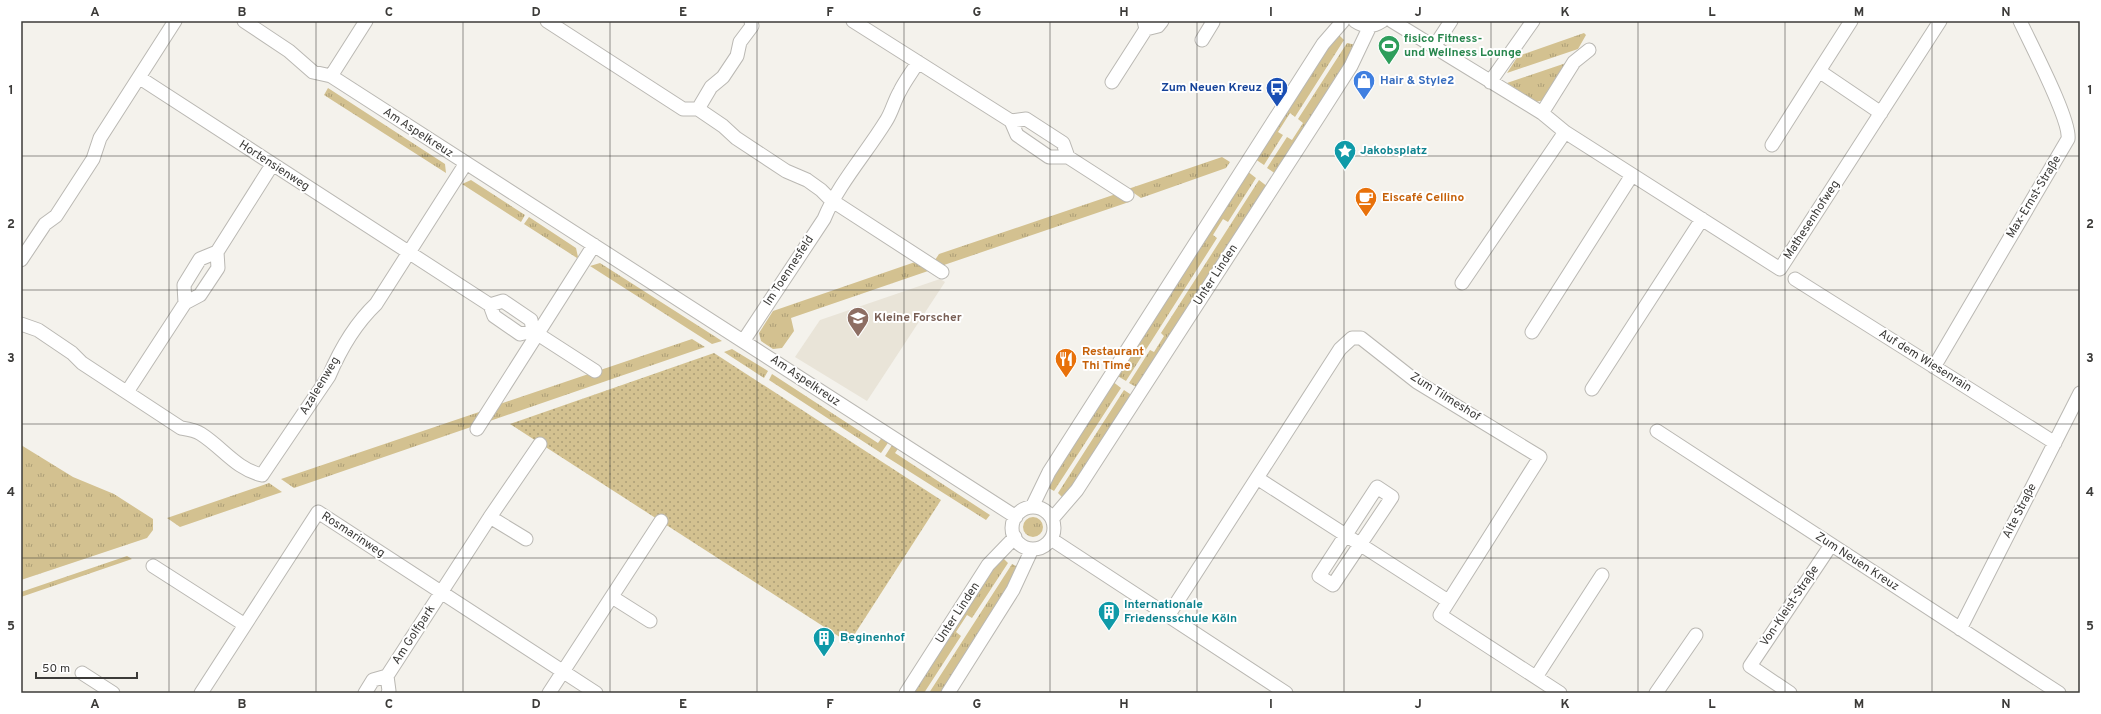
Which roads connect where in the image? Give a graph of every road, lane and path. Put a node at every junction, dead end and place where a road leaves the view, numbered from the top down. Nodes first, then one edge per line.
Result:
1 (175, 21) edge
2 (244, 21) edge
3 (366, 21) edge
4 (853, 21) edge
5 (1162, 21) edge
6 (1343, 21) edge
7 (1355, 21) edge
8 (1382, 21) edge
9 (1392, 21) edge
10 (1451, 21) edge
11 (1532, 21) edge
12 (1851, 21) edge
13 (1940, 21) edge
14 (2020, 21) edge
15 (551, 22) edge
16 (1213, 22) edge
17 (755, 23) edge
18 (1145, 25) edge
19 (1370, 26) junction
20 (1202, 40) dead end
21 (1434, 47) junction
22 (1589, 50) dead end
23 (918, 62) junction
24 (1819, 71) junction
25 (331, 76) junction
26 (140, 78) junction
27 (1112, 82) dead end
28 (1490, 82) junction
29 (698, 109) junction
30 (1542, 113) junction
31 (1881, 113) junction
32 (1011, 121) junction
33 (1565, 132) junction
34 (1772, 145) dead end
35 (1068, 157) junction
36 (466, 163) junction
37 (272, 165) junction
38 (1632, 175) junction
39 (1127, 195) dead end
40 (832, 200) junction
41 (1702, 220) junction
42 (594, 245) junction
43 (217, 252) junction
44 (409, 252) junction
45 (21, 260) edge
46 (942, 272) dead end
47 (1795, 279) dead end
48 (1462, 283) dead end
49 (185, 303) junction
50 (490, 305) junction
51 (21, 324) edge
52 (1532, 332) dead end
53 (534, 333) junction
54 (744, 340) junction
55 (1934, 367) junction
56 (595, 371) dead end
57 (1592, 389) dead end
58 (127, 392) junction
59 (2080, 393) edge
60 (477, 429) dead end
61 (1657, 431) dead end
62 (2055, 443) junction
63 (540, 444) dead end
64 (1257, 478) junction
65 (1032, 507) junction
66 (490, 517) junction
67 (1016, 517) junction
68 (1052, 519) junction
69 (661, 522) dead end
70 (1345, 535) junction
71 (1015, 537) junction
72 (526, 539) dead end
73 (1051, 540) junction
74 (1361, 545) junction
75 (1831, 545) junction
76 (1032, 549) junction
77 (153, 566) dead end
78 (1602, 576) dead end
79 (441, 593) junction
80 (612, 597) junction
81 (1448, 601) junction
82 (1168, 616) junction
83 (650, 621) dead end
84 (245, 625) junction
85 (1960, 629) junction
86 (1696, 634) dead end
87 (563, 672) junction
88 (82, 673) dead end
89 (387, 676) junction
90 (1536, 677) junction
91 (113, 693) edge
92 (201, 693) edge
93 (365, 693) edge
94 (388, 693) edge
95 (549, 693) edge
96 (596, 693) edge
97 (906, 693) edge
98 (948, 693) edge
99 (1286, 693) edge
100 (1560, 693) edge
101 (1656, 693) edge
102 (1790, 693) edge
103 (2059, 693) edge

1 - 26 street
2 - 25 street, Am Aspelkreuz
3 - 25 street
4 - 23 street
5 - 18 street
6 - 65 street
7 - 19 street
8 - 19 street
9 - 21 street, Mathesenhofweg
10 - 21 street
11 - 28 street
12 - 24 street
13 - 31 street, Mathesenhofweg
14 - 55 street, Max-Ernst-Straße
15 - 29 street
16 - 20 street
17 - 29 street
18 - 27 street
19 - 68 street, Unter Linden
21 - 28 street, Mathesenhofweg
22 - 30 street
23 - 32 street
23 - 40 street, Im Toennesfeld
24 - 31 street
24 - 34 street
25 - 36 street, Am Aspelkreuz
26 - 37 street, Hortensienweg
26 - 45 street
28 - 30 street, Mathesenhofweg
29 - 40 street
30 - 33 street, Mathesenhofweg
31 - 41 street, Mathesenhofweg
32 - 35 street
32 - 35 street
33 - 38 street, Mathesenhofweg
33 - 48 street
35 - 39 street
36 - 42 street, Am Aspelkreuz
36 - 44 street, Azaleenweg
37 - 43 street
37 - 44 street, Hortensienweg
38 - 41 street, Mathesenhofweg
38 - 52 street
40 - 46 street
40 - 54 street, Im Toennesfeld
41 - 57 street
42 - 53 street
42 - 54 street, Am Aspelkreuz
43 - 49 street
43 - 49 street
44 - 50 street
44 - 58 street, Azaleenweg
47 - 55 street, Auf dem Wiesenrain
49 - 58 street
50 - 53 street
50 - 53 street
51 - 58 street, Azaleenweg
53 - 56 street
53 - 60 street
54 - 67 street, Am Aspelkreuz
55 - 62 street, Auf dem Wiesenrain
59 - 62 street, Alte Straße
61 - 75 street, Zum Neuen Kreuz
62 - 85 street, Alte Straße
63 - 66 street
64 - 70 street
64 - 81 street, Zum Tilmeshof
64 - 82 street, Zum Tilmeshof
65 - 67 street
65 - 68 street
66 - 72 street
66 - 79 street
67 - 71 street
68 - 73 street
69 - 80 street
70 - 74 street
70 - 74 street
70 - 74 street
71 - 76 street
71 - 97 street, Unter Linden
73 - 76 street
73 - 82 street
74 - 81 street
75 - 85 street, Zum Neuen Kreuz
75 - 102 street, Von-Kleist-Straße
76 - 98 street
77 - 84 street
78 - 90 street
79 - 84 street, Rosmarinweg
79 - 87 street, Rosmarinweg
79 - 89 street, Am Golfpark
80 - 83 street
80 - 87 street
81 - 90 street, Zum Tilmeshof
82 - 99 street
84 - 92 street, Rosmarinweg
85 - 103 street, Zum Neuen Kreuz
86 - 101 street
87 - 95 street
87 - 96 street, Rosmarinweg
88 - 91 street
89 - 93 street, Am Golfpark
89 - 94 street, Am Golfpark
90 - 100 street, Zum Tilmeshof

